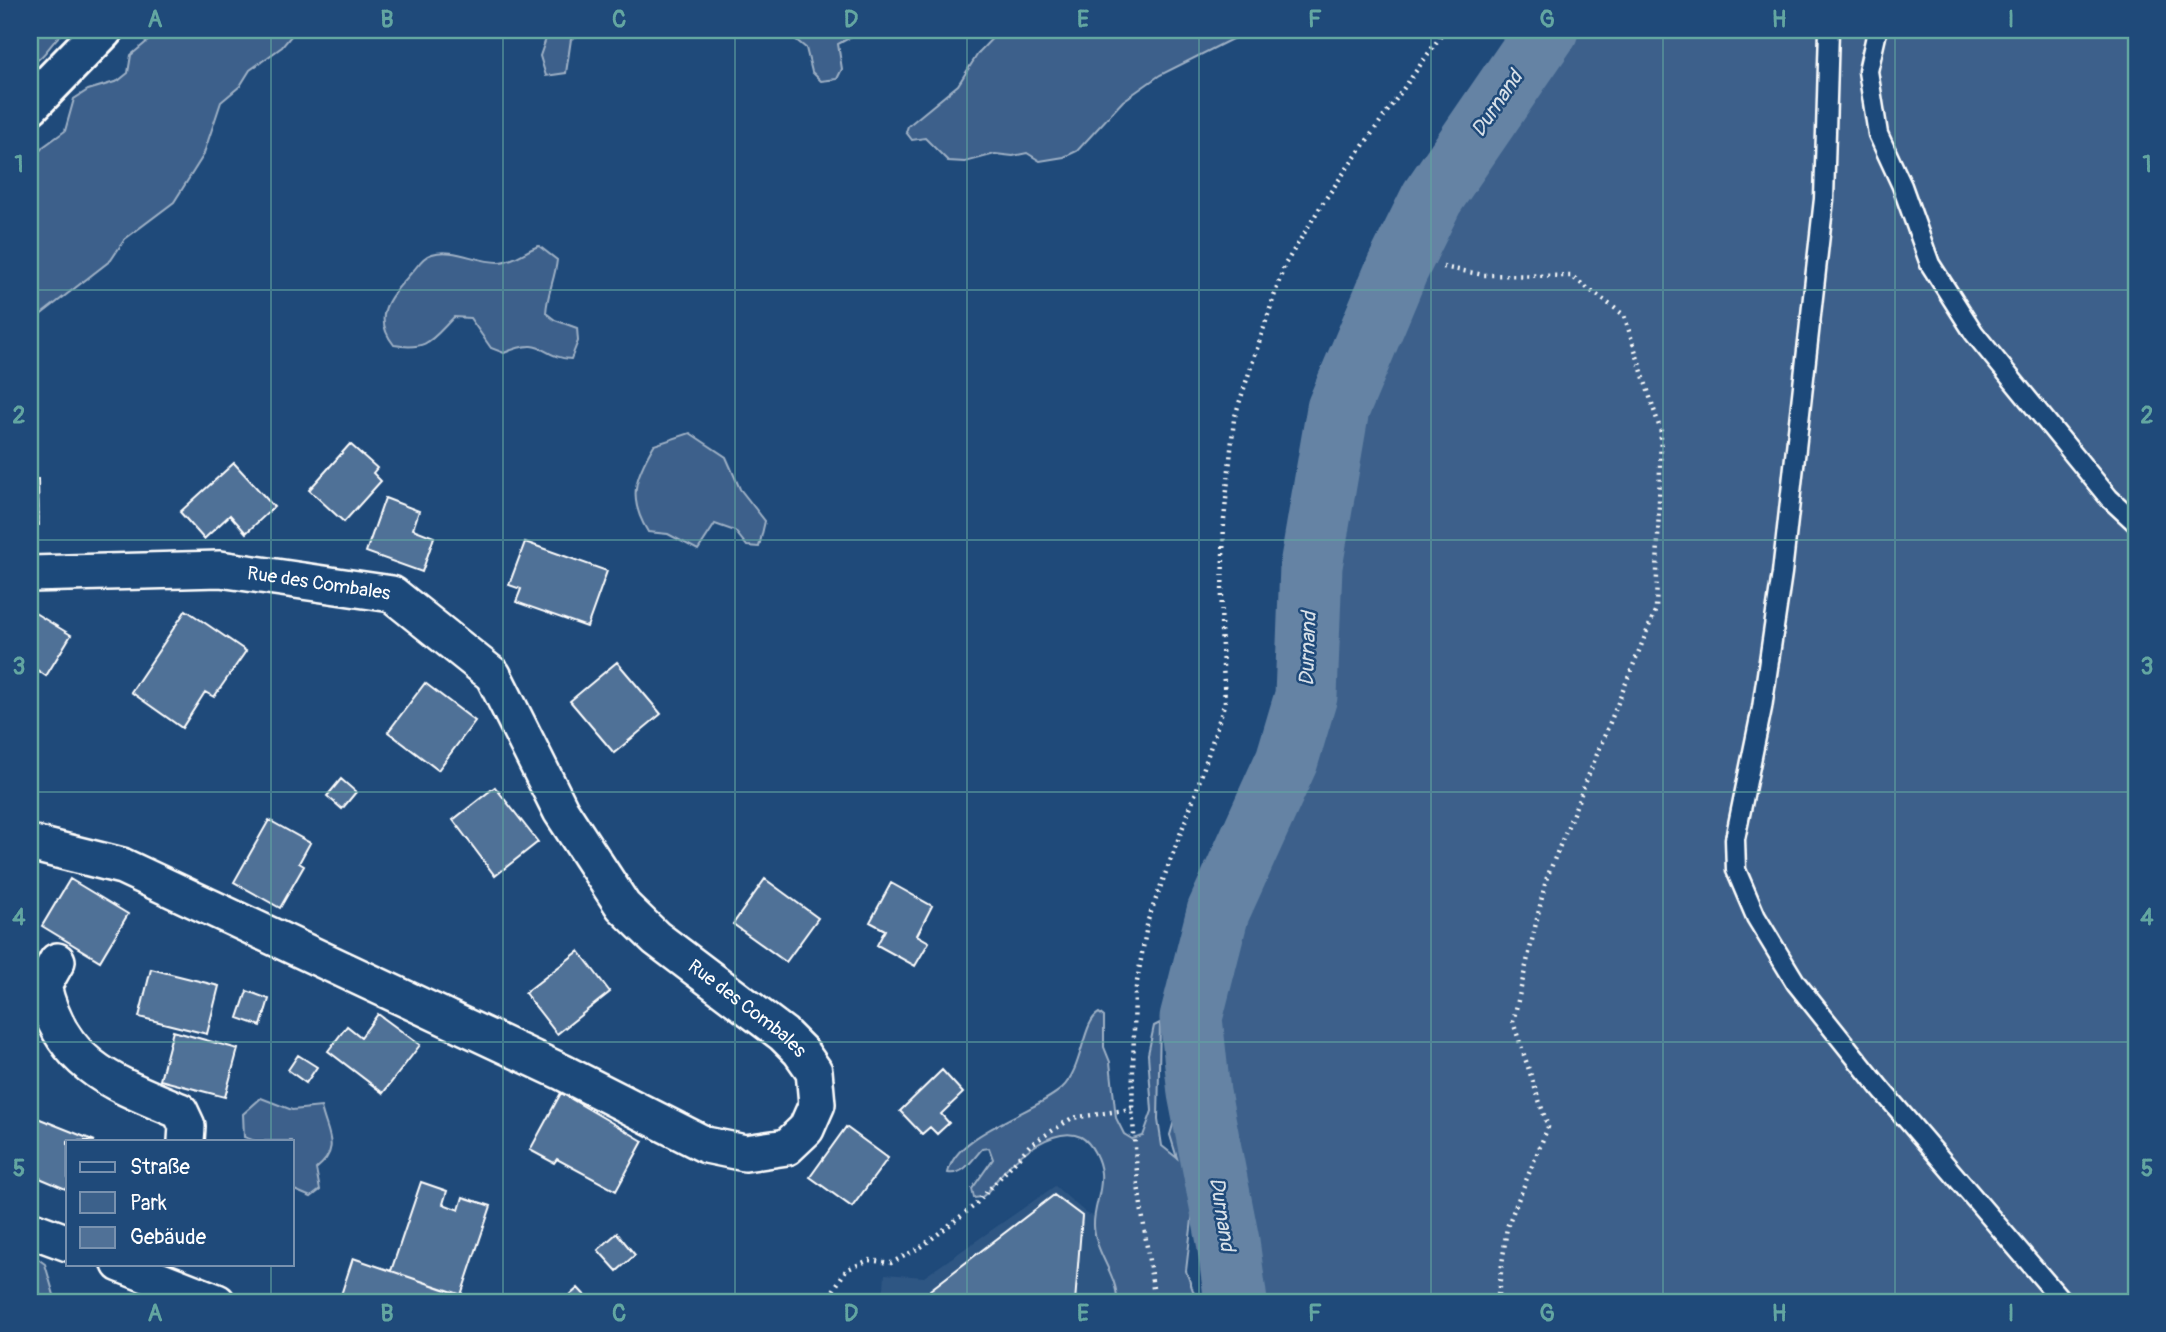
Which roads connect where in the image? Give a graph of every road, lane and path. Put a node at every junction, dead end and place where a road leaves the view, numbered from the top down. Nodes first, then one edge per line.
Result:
1 (103, 30) edge
2 (1445, 30) edge
3 (1829, 30) edge
4 (1874, 30) edge
5 (30, 105) edge
6 (1443, 267) dead end
7 (2136, 523) edge
8 (30, 574) edge
9 (30, 843) edge
10 (57, 961) dead end
11 (1132, 1109) junction
12 (186, 1140) edge
13 (30, 1229) edge
14 (66, 1242) edge
15 (125, 1266) edge
16 (217, 1302) edge
17 (826, 1302) edge
18 (1154, 1302) edge
19 (1497, 1302) edge
20 (2063, 1302) edge

1 - 5 street
2 - 11 path
3 - 20 lane
4 - 7 lane
6 - 19 path
8 - 9 street, Rue des Combales
10 - 12 street
11 - 17 path
11 - 18 path
13 - 14 street
15 - 16 street

